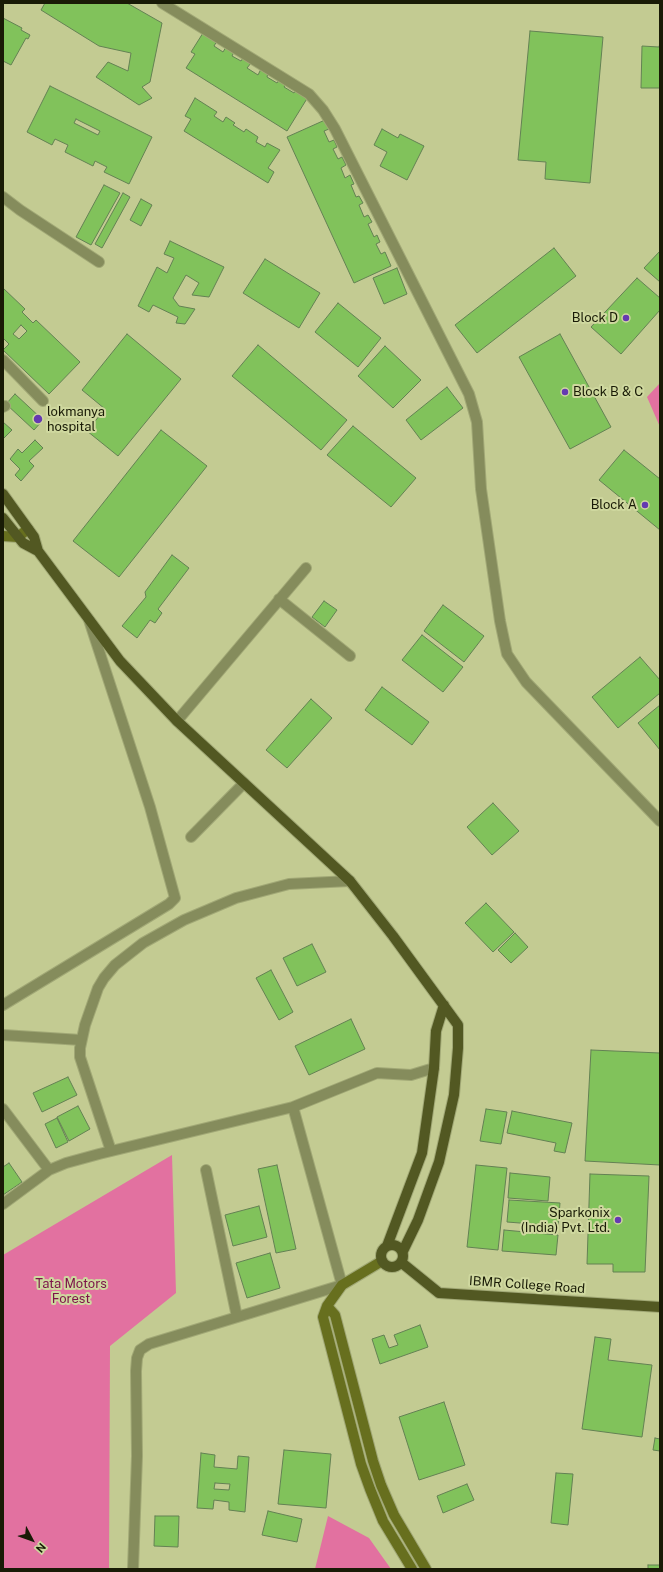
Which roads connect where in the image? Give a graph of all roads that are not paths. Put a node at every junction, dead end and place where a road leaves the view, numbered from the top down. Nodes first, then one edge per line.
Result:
1 (162, 3) edge
2 (3, 197) edge
3 (99, 262) dead end
4 (3, 360) edge
5 (43, 401) dead end
6 (3, 494) edge
7 (3, 518) edge
8 (28, 529) junction
9 (3, 536) edge
10 (18, 537) junction
11 (38, 551) junction
12 (306, 568) dead end
13 (279, 599) junction
14 (88, 618) junction
15 (350, 656) dead end
16 (177, 721) junction
17 (244, 783) junction
18 (660, 821) edge
19 (191, 837) dead end
20 (350, 881) junction
21 (444, 1005) junction
22 (3, 1006) edge
23 (3, 1035) edge
24 (81, 1040) junction
25 (434, 1068) junction
26 (293, 1107) junction
27 (3, 1109) edge
28 (111, 1151) junction
29 (49, 1170) junction
30 (206, 1170) dead end
31 (3, 1204) edge
32 (387, 1246) junction
33 (403, 1251) junction
34 (382, 1261) junction
35 (402, 1263) junction
36 (342, 1285) junction
37 (327, 1306) junction
38 (660, 1307) edge
39 (237, 1317) junction
40 (133, 1569) edge
41 (412, 1569) edge
42 (426, 1569) edge

1 - 18 street
2 - 3 street
4 - 5 street
6 - 8 main road
7 - 10 main road
8 - 10 main road
8 - 11 main road
9 - 10 main road
10 - 11 main road
11 - 14 main road
12 - 13 street
13 - 15 street
13 - 16 street
14 - 16 main road
14 - 22 street
16 - 17 main road
17 - 19 street
17 - 20 main road
20 - 21 main road
20 - 24 street
21 - 25 main road
21 - 33 main road
23 - 24 street
24 - 28 street
25 - 26 street
25 - 32 main road
26 - 28 street
26 - 36 street
27 - 29 street
28 - 29 street
29 - 31 street
30 - 39 street
32 - 33 main road
32 - 34 main road
33 - 35 main road
34 - 35 main road
34 - 36 main road
35 - 38 main road, IBMR College Road
36 - 37 main road
36 - 39 street
37 - 41 main road
37 - 42 main road
39 - 40 street

